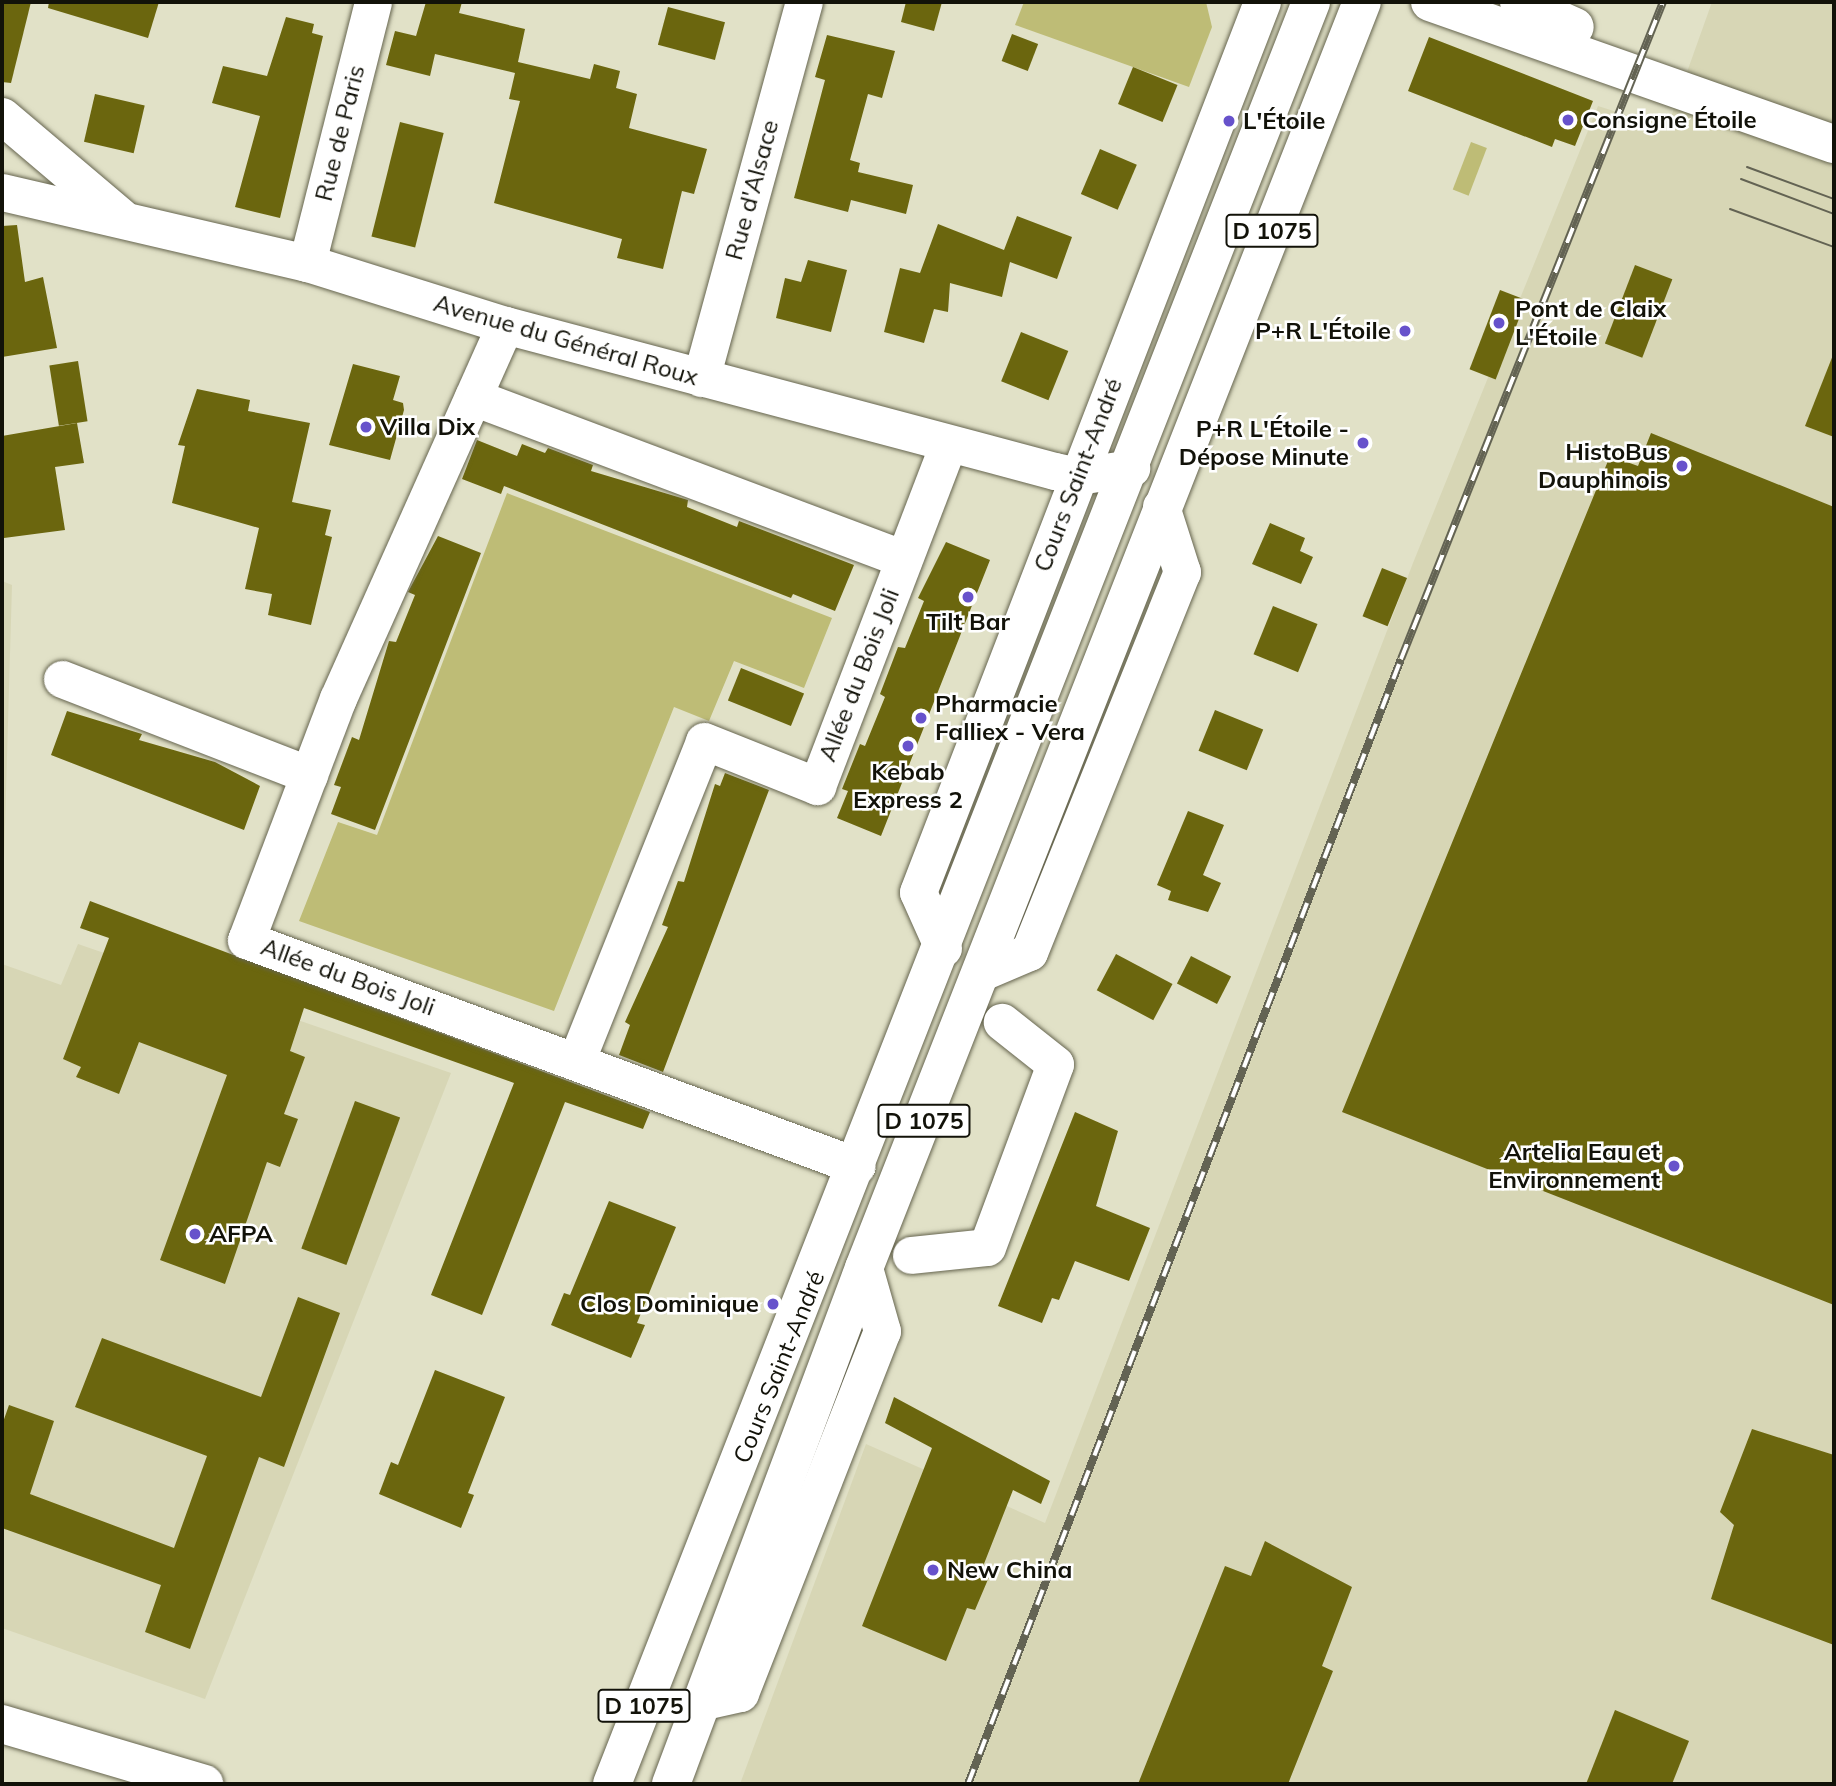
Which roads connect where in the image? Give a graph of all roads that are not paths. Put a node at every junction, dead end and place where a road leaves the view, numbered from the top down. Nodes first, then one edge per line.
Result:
1 (373, 2) edge
2 (804, 2) edge
3 (1262, 2) edge
4 (1311, 2) edge
5 (1362, 2) edge
6 (1430, 2) edge
7 (1519, 2) edge
8 (2, 116) edge
9 (1834, 130) edge
10 (1834, 144) edge
11 (2, 192) edge
12 (127, 222) junction
13 (307, 263) junction
14 (505, 324) junction
15 (701, 378) junction
16 (473, 397) junction
17 (948, 445) junction
18 (1130, 468) junction
19 (1078, 476) junction
20 (1161, 506) junction
21 (904, 559) junction
22 (1111, 636) junction
23 (62, 679) dead end
24 (1129, 696) junction
25 (309, 775) junction
26 (943, 948) junction
27 (982, 972) junction
28 (1002, 1022) dead end
29 (577, 1059) junction
30 (857, 1166) junction
31 (911, 1255) dead end
32 (864, 1268) junction
33 (700, 1702) junction
34 (2, 1724) edge
35 (2, 1737) edge
36 (116, 1784) edge
37 (204, 1784) edge
38 (612, 1784) edge
39 (671, 1784) edge

1 - 13 street, Rue de Paris
2 - 15 street, Rue d'Alsace
3 - 19 street, Cours Saint-André
4 - 18 main road, Cours Saint-André / D 1075
5 - 20 main road, Cours Saint-André / D 1075
6 - 10 main road
7 - 9 main road
8 - 12 street
11 - 12 street, Avenue du Général Roux
12 - 13 street, Avenue du Général Roux
13 - 14 street, Avenue du Général Roux
14 - 15 street, Avenue du Général Roux
14 - 16 street, Allée du Bois Joli
15 - 17 street, Avenue du Général Roux
16 - 21 street
16 - 25 street, Allée du Bois Joli
17 - 19 street, Avenue du Général Roux
17 - 21 street, Allée du Bois Joli
18 - 19 street, Avenue du Général Roux
18 - 26 main road, Cours Saint-André / D 1075
19 - 26 street, Cours Saint-André
20 - 22 main road, Cours Saint-André / D 1075
20 - 24 street
21 - 29 street, Allée du Bois Joli
22 - 24 street
22 - 27 main road, Cours Saint-André / D 1075
23 - 25 street
24 - 27 street
25 - 29 street, Allée du Bois Joli
26 - 30 main road, Cours Saint-André / D 1075
27 - 32 main road, Cours Saint-André / D 1075
28 - 31 street
29 - 30 street, Allée du Bois Joli
30 - 38 main road, Cours Saint-André / D 1075
32 - 33 main road, Cours Saint-André / D 1075
32 - 33 street, Cours Saint-André
33 - 39 main road, Cours Saint-André / D 1075
34 - 37 main road
35 - 36 main road

